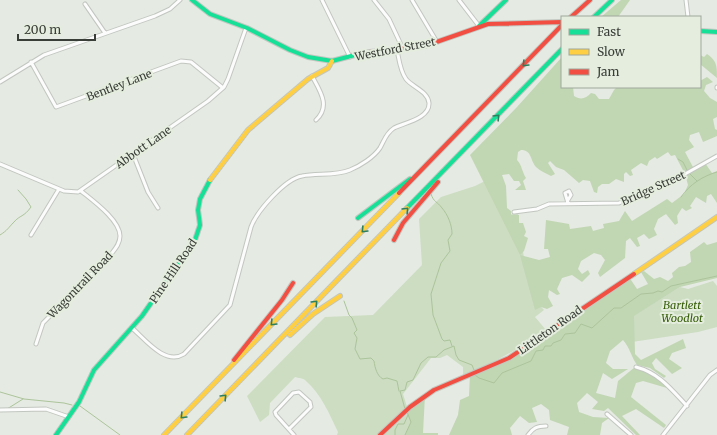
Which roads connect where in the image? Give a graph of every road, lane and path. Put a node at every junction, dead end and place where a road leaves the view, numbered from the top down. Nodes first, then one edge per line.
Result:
1 (180, 0) edge
2 (192, 0) edge
3 (322, 0) edge
4 (374, 0) edge
5 (412, 0) edge
6 (459, 0) edge
7 (506, 0) edge
8 (590, 0) edge
9 (612, 0) edge
10 (686, 0) edge
11 (85, 4) dead end
12 (489, 16) junction
13 (572, 16) edge
14 (595, 16) edge
15 (688, 16) edge
16 (561, 22) edge
17 (492, 24) junction
18 (478, 26) junction
19 (561, 26) edge
20 (246, 28) junction
21 (701, 31) edge
22 (717, 32) edge
23 (105, 33) junction
24 (437, 42) junction
25 (403, 49) junction
26 (397, 50) junction
27 (561, 50) edge
28 (350, 57) junction
29 (332, 61) junction
30 (30, 62) junction
31 (312, 76) junction
32 (0, 82) edge
33 (223, 88) junction
34 (316, 120) dead end
35 (133, 154) junction
36 (462, 154) junction
37 (717, 156) edge
38 (430, 162) junction
39 (0, 164) edge
40 (59, 189) junction
41 (81, 191) junction
42 (158, 208) dead end
43 (514, 212) dead end
44 (717, 217) edge
45 (358, 218) dead end
46 (31, 234) dead end
47 (394, 240) dead end
48 (293, 283) dead end
49 (340, 296) dead end
50 (132, 328) junction
51 (36, 344) dead end
52 (636, 367) dead end
53 (717, 370) edge
54 (227, 371) junction
55 (249, 372) junction
56 (687, 406) junction
57 (0, 410) edge
58 (607, 414) dead end
59 (68, 417) junction
60 (546, 426) dead end
61 (289, 429) junction
62 (56, 435) edge
63 (164, 435) edge
64 (187, 435) edge
65 (294, 435) edge
66 (380, 435) edge
67 (528, 435) edge
68 (631, 435) edge
69 (663, 435) edge

1 - 23 street
2 - 20 main road, Westford Street
3 - 28 street
4 - 25 street
5 - 24 street
6 - 18 street
7 - 12 main road
8 - 13 main road
9 - 14 main road
10 - 15 street
11 - 23 street
12 - 17 main road
12 - 18 main road
16 - 17 main road, Westford Street
17 - 18 main road, Westford Street
18 - 24 main road, Westford Street
19 -> 38 main road
20 - 29 main road, Westford Street
20 - 33 street, Abbott Lane
21 - 22 main road
23 - 30 street
24 - 25 main road, Westford Street
25 - 26 main road, Westford Street
26 - 28 main road, Westford Street
26 - 50 street
36 -> 27 main road
28 - 29 main road, Westford Street
29 - 31 main road, Pine Hill Road
30 - 32 street
30 - 33 street, Bentley Lane
31 - 34 street
31 - 50 main road, Pine Hill Road
33 - 35 street, Abbott Lane
35 - 41 street, Abbott Lane
35 - 42 street
36 - 47 main road
55 -> 36 main road
37 - 43 street, Bridge Street
38 - 45 main road
38 -> 54 main road
39 - 40 street
40 - 41 street
40 - 46 street
41 - 51 street, Wagontrail Road
44 - 66 main road, Littleton Road
48 - 54 main road
49 - 55 main road
50 - 59 main road, Pine Hill Road
52 - 56 street
53 - 56 street
54 -> 63 main road
64 -> 55 main road
56 - 69 street
57 - 59 street
58 - 68 street
59 - 62 main road, Pine Hill Road
60 - 67 street
61 - 61 street
61 - 65 street

